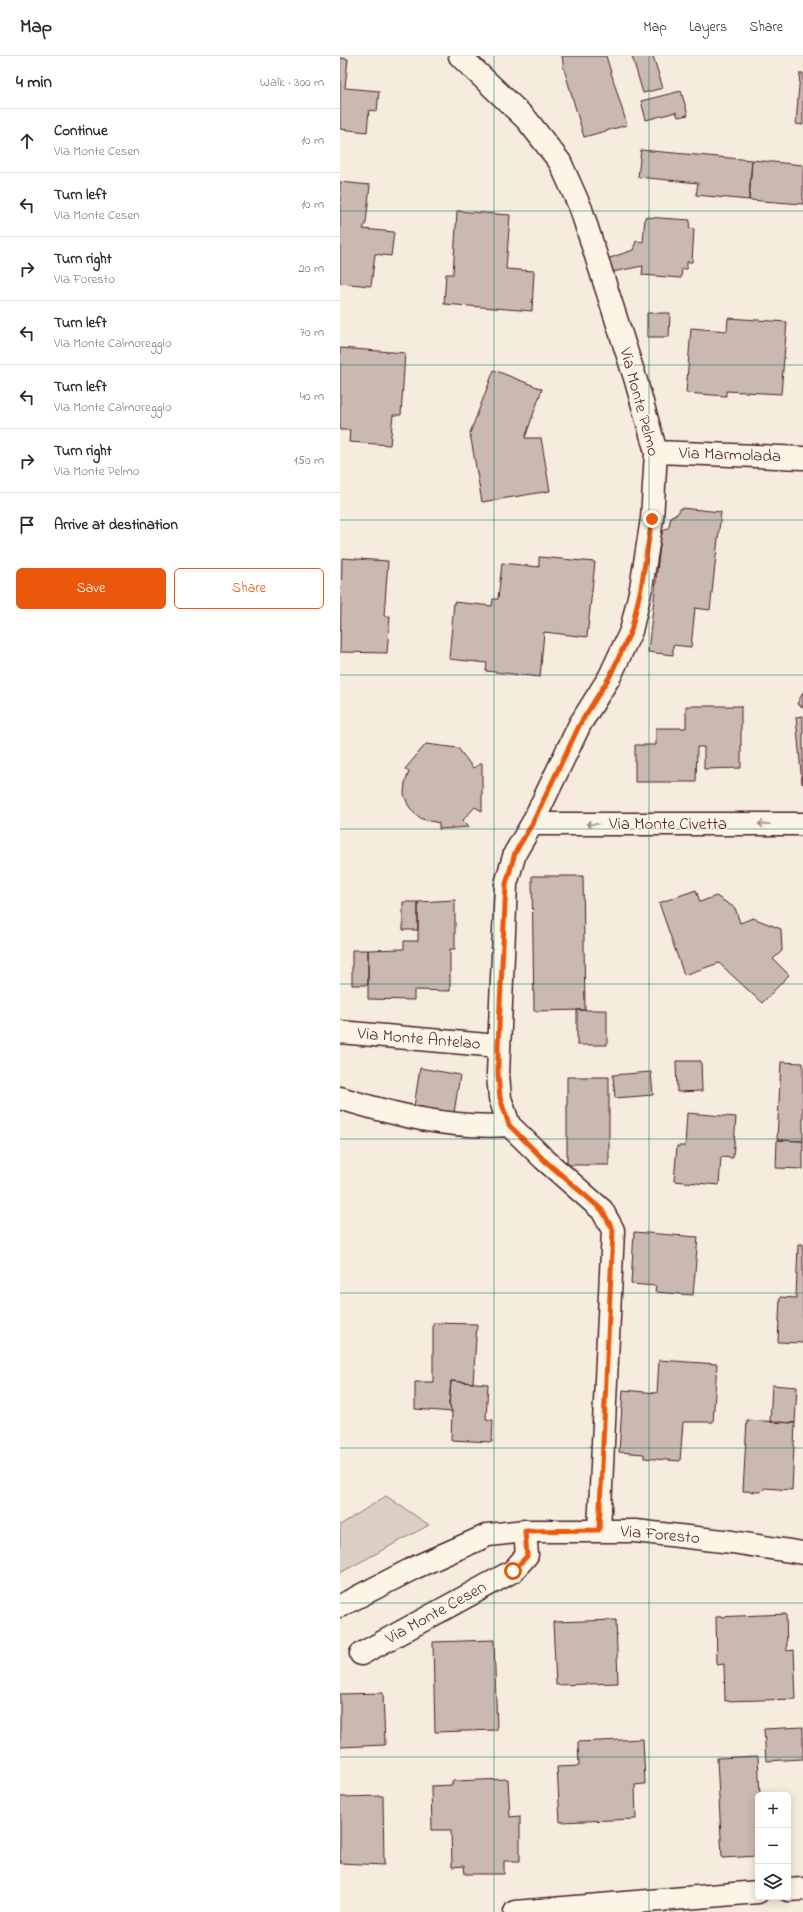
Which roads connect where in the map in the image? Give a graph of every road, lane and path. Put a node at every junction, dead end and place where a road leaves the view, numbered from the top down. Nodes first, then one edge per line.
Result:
1 (460, 56) edge
2 (656, 452) junction
3 (803, 458) edge
4 (532, 824) junction
5 (803, 824) edge
6 (340, 1032) edge
7 (498, 1046) junction
8 (340, 1098) edge
9 (509, 1125) junction
10 (599, 1530) junction
11 (525, 1531) junction
12 (803, 1553) edge
13 (340, 1606) edge
14 (361, 1654) dead end
15 (803, 1889) edge
16 (791, 1890) edge
17 (755, 1892) edge
18 (515, 1912) edge

1 - 2 street, Via Monte Pelmo
2 - 3 street, Via Marmolada
2 - 4 street, Via Monte Pelmo
5 -> 4 street, Via Monte Civetta
4 - 7 street, Via Monte Pelmo
6 - 7 street, Via Monte Antelao
7 - 9 street, Via Monte Pelmo
8 - 9 street
9 - 10 street
10 - 11 street, Via Foresto
10 - 12 street, Via Foresto
11 - 13 street, Via Foresto
11 - 14 street, Via Monte Cesen
15 - 16 street
17 - 18 street

